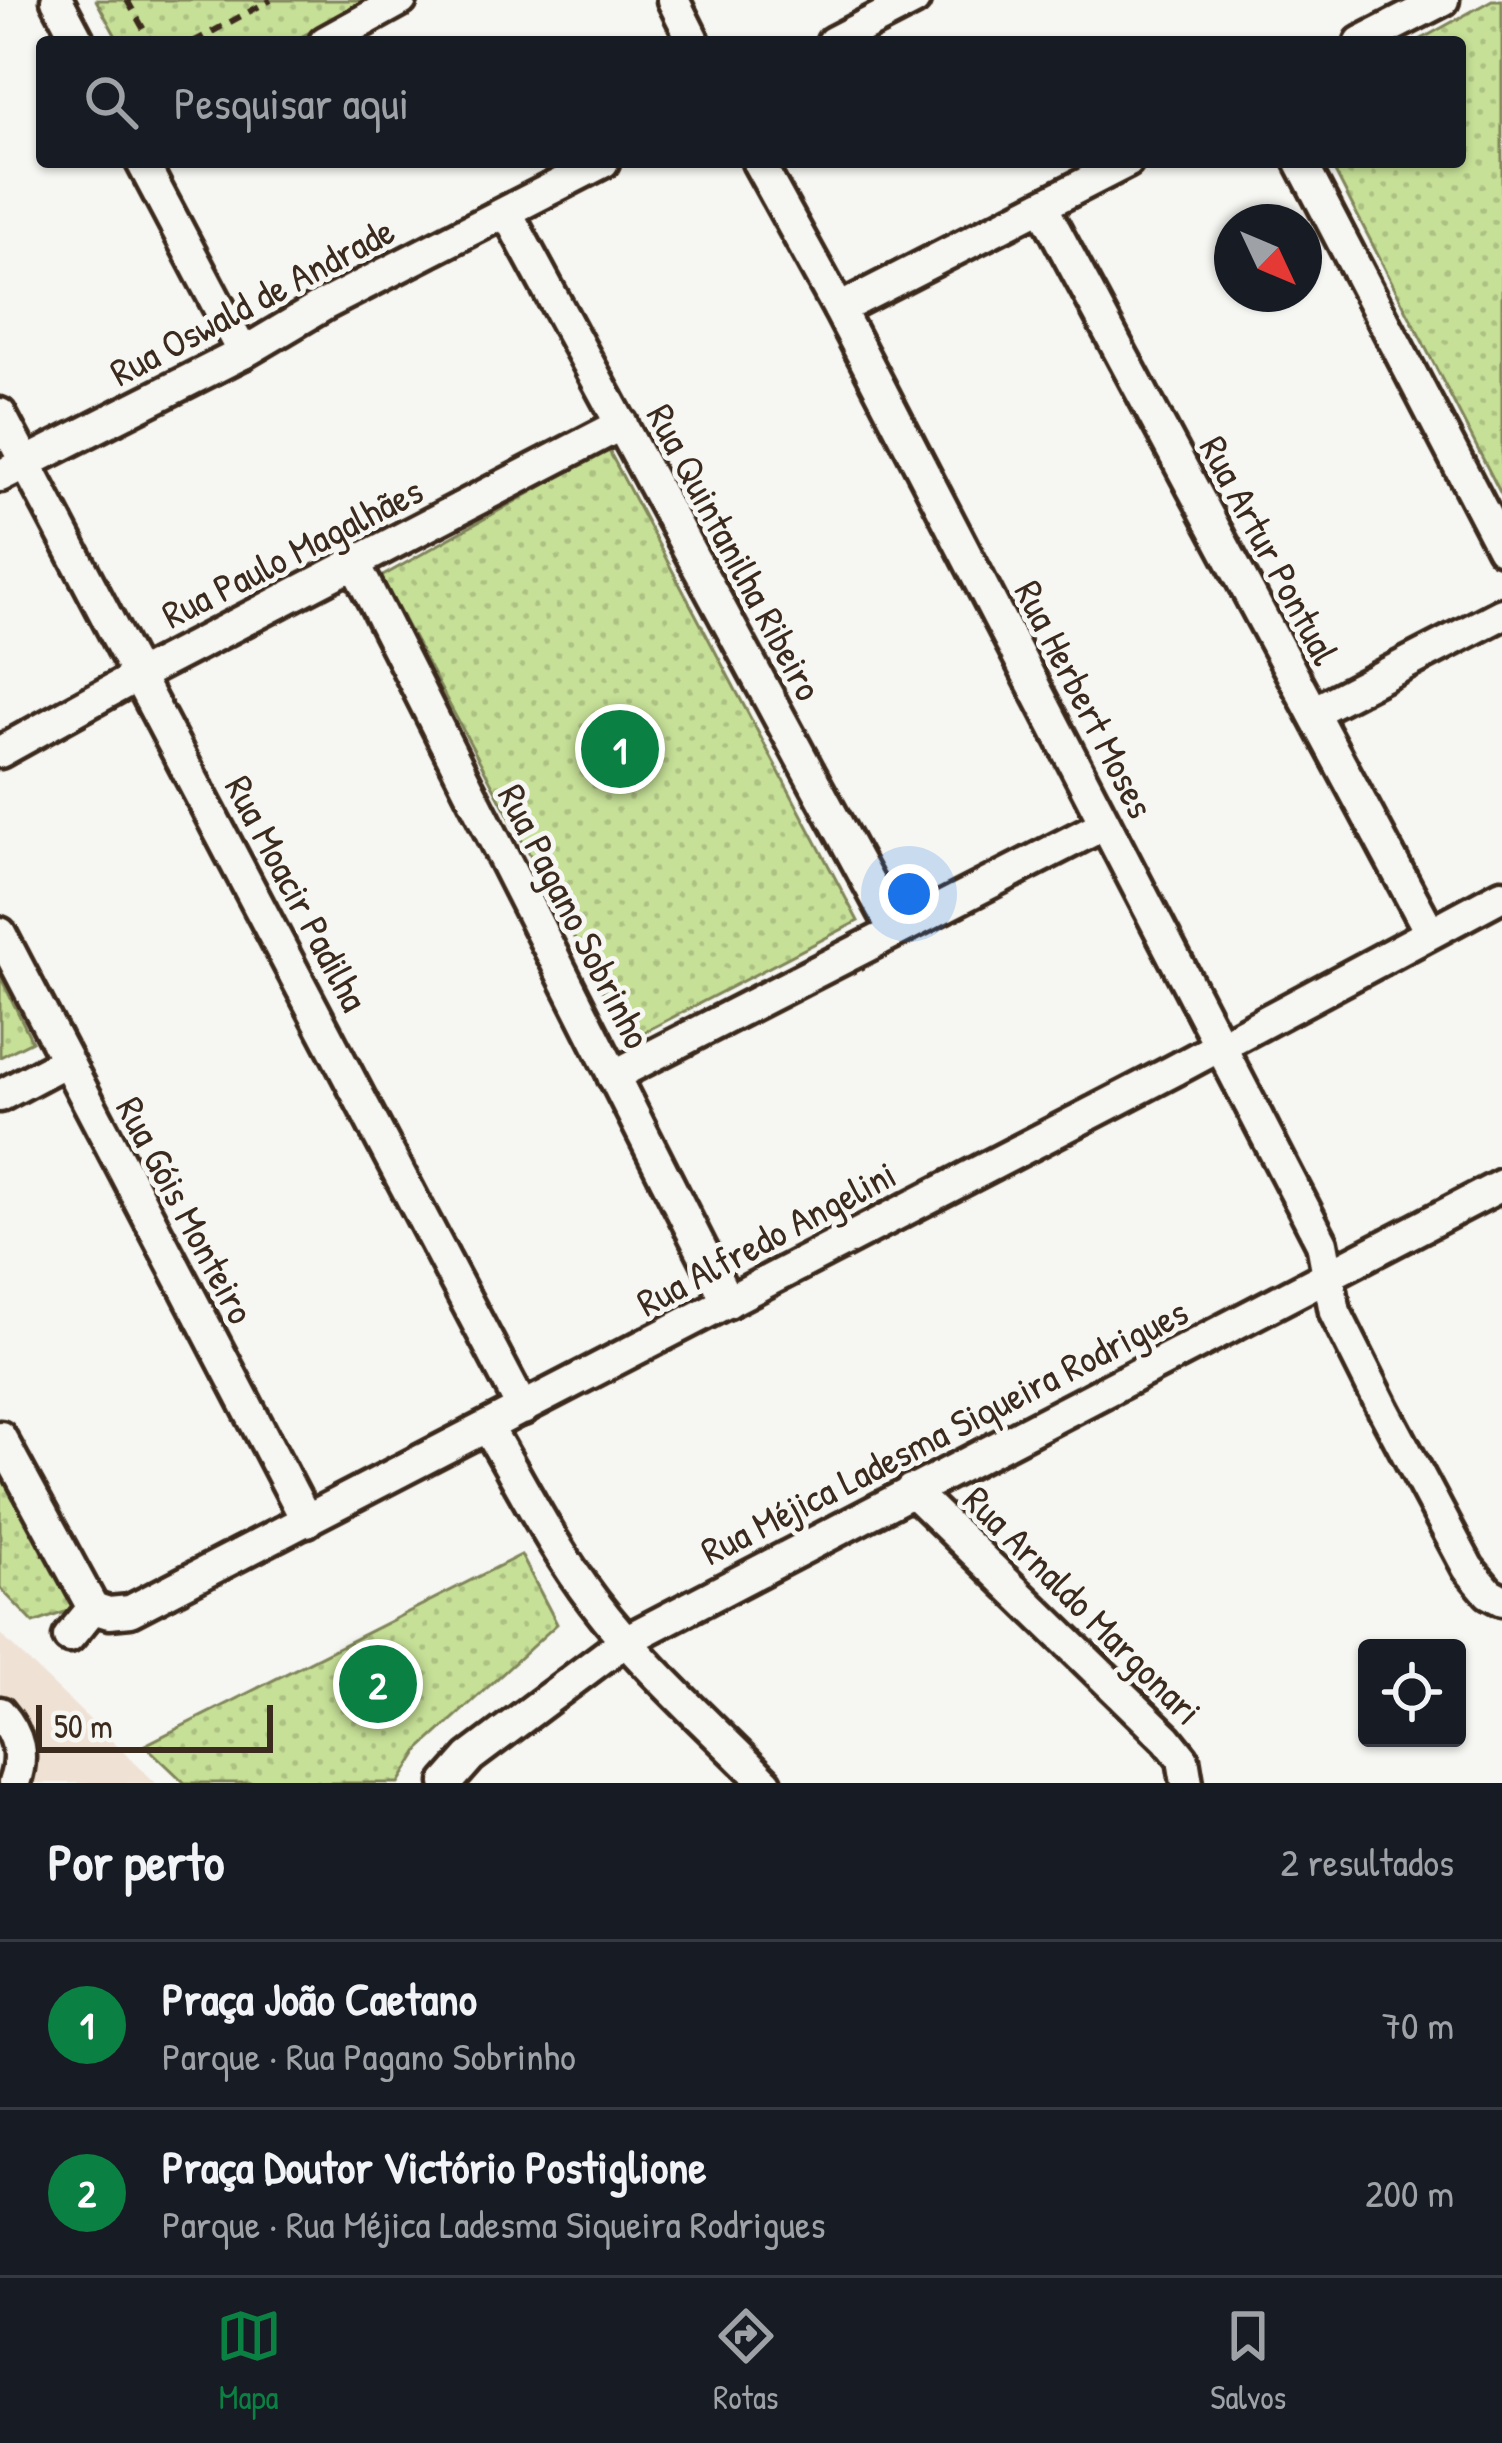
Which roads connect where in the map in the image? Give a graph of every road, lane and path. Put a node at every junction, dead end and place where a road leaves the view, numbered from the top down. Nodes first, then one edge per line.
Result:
1 (57, 0) edge
2 (127, 0) edge
3 (271, 0) edge
4 (401, 0) edge
5 (673, 0) edge
6 (914, 0) edge
7 (1443, 0) edge
8 (76, 36) edge
9 (148, 36) edge
10 (204, 36) edge
11 (336, 36) edge
12 (691, 36) edge
13 (845, 36) edge
14 (1373, 36) edge
15 (145, 168) edge
16 (592, 168) edge
17 (761, 168) edge
18 (1115, 168) edge
19 (1304, 168) edge
20 (1042, 206) junction
21 (507, 213) junction
22 (839, 310) junction
23 (243, 353) junction
24 (0, 414) edge
25 (622, 424) junction
26 (13, 469) edge
27 (1502, 548) edge
28 (355, 564) junction
29 (1502, 614) edge
30 (139, 675) junction
31 (1313, 712) junction
32 (0, 752) edge
33 (1106, 824) junction
34 (1502, 895) edge
35 (894, 930) junction
36 (1430, 932) junction
37 (0, 933) edge
38 (1222, 1045) junction
39 (64, 1062) junction
40 (613, 1076) junction
41 (0, 1096) edge
42 (1502, 1185) edge
43 (1328, 1276) junction
44 (728, 1302) junction
45 (523, 1409) junction
46 (488, 1428) junction
47 (0, 1437) edge
48 (911, 1490) junction
49 (307, 1521) junction
50 (1502, 1600) edge
51 (93, 1608) junction
52 (69, 1637) dead end
53 (625, 1641) junction
54 (0, 1713) edge
55 (14, 1783) edge
56 (447, 1783) edge
57 (766, 1783) edge
58 (1187, 1783) edge

1 - 8 street
2 - 9 path
3 - 10 path
4 - 11 street
5 - 12 street
6 - 13 street
7 - 14 street
15 - 23 street
16 - 21 street, Rua Oswald de Andrade
17 - 22 street, Rua Herbert Moses
18 - 20 street
19 - 27 street
20 - 22 street
20 - 31 street, Rua Artur Pontual
21 - 23 street, Rua Oswald de Andrade
21 - 25 street, Rua Quintanilha Ribeiro
22 - 33 street, Rua Herbert Moses
23 - 26 street, Rua Oswald de Andrade
24 - 26 street, Rua Moacir Padilha
25 - 28 street, Rua Paulo Magalhães
25 - 35 street, Rua Quintanilha Ribeiro
26 - 30 street, Rua Moacir Padilha
28 - 30 street, Rua Paulo Magalhães
28 - 40 street, Rua Pagano Sobrinho
29 - 31 street
30 - 32 street, Rua Paulo Magalhães
30 - 45 street, Rua Moacir Padilha
31 - 36 street, Rua Artur Pontual
33 - 35 street
33 - 38 street, Rua Herbert Moses
34 - 36 street, Rua Alfredo Angelini
35 - 40 street
36 - 38 street, Rua Alfredo Angelini
37 - 39 street, Rua Góis Monteiro
38 - 43 street, Rua Herbert Moses
38 - 44 street, Rua Alfredo Angelini
39 - 41 street
39 - 49 street, Rua Góis Monteiro
40 - 44 street, Rua Pagano Sobrinho
42 - 43 street, Rua Méjica Ladesma Siqueira Rodrigues
43 - 48 street, Rua Méjica Ladesma Siqueira Rodrigues
43 - 50 street, Rua Herbert Moses
44 - 45 street, Rua Alfredo Angelini
45 - 46 street, Rua Alfredo Angelini
46 - 49 street, Rua Alfredo Angelini
46 - 53 street
47 - 51 street
48 - 53 street, Rua Méjica Ladesma Siqueira Rodrigues
48 - 58 street, Rua Arnaldo Margonari
49 - 51 street, Rua Alfredo Angelini
51 - 52 street
53 - 56 street, Rua Méjica Ladesma Siqueira Rodrigues
53 - 57 street
54 - 55 street

